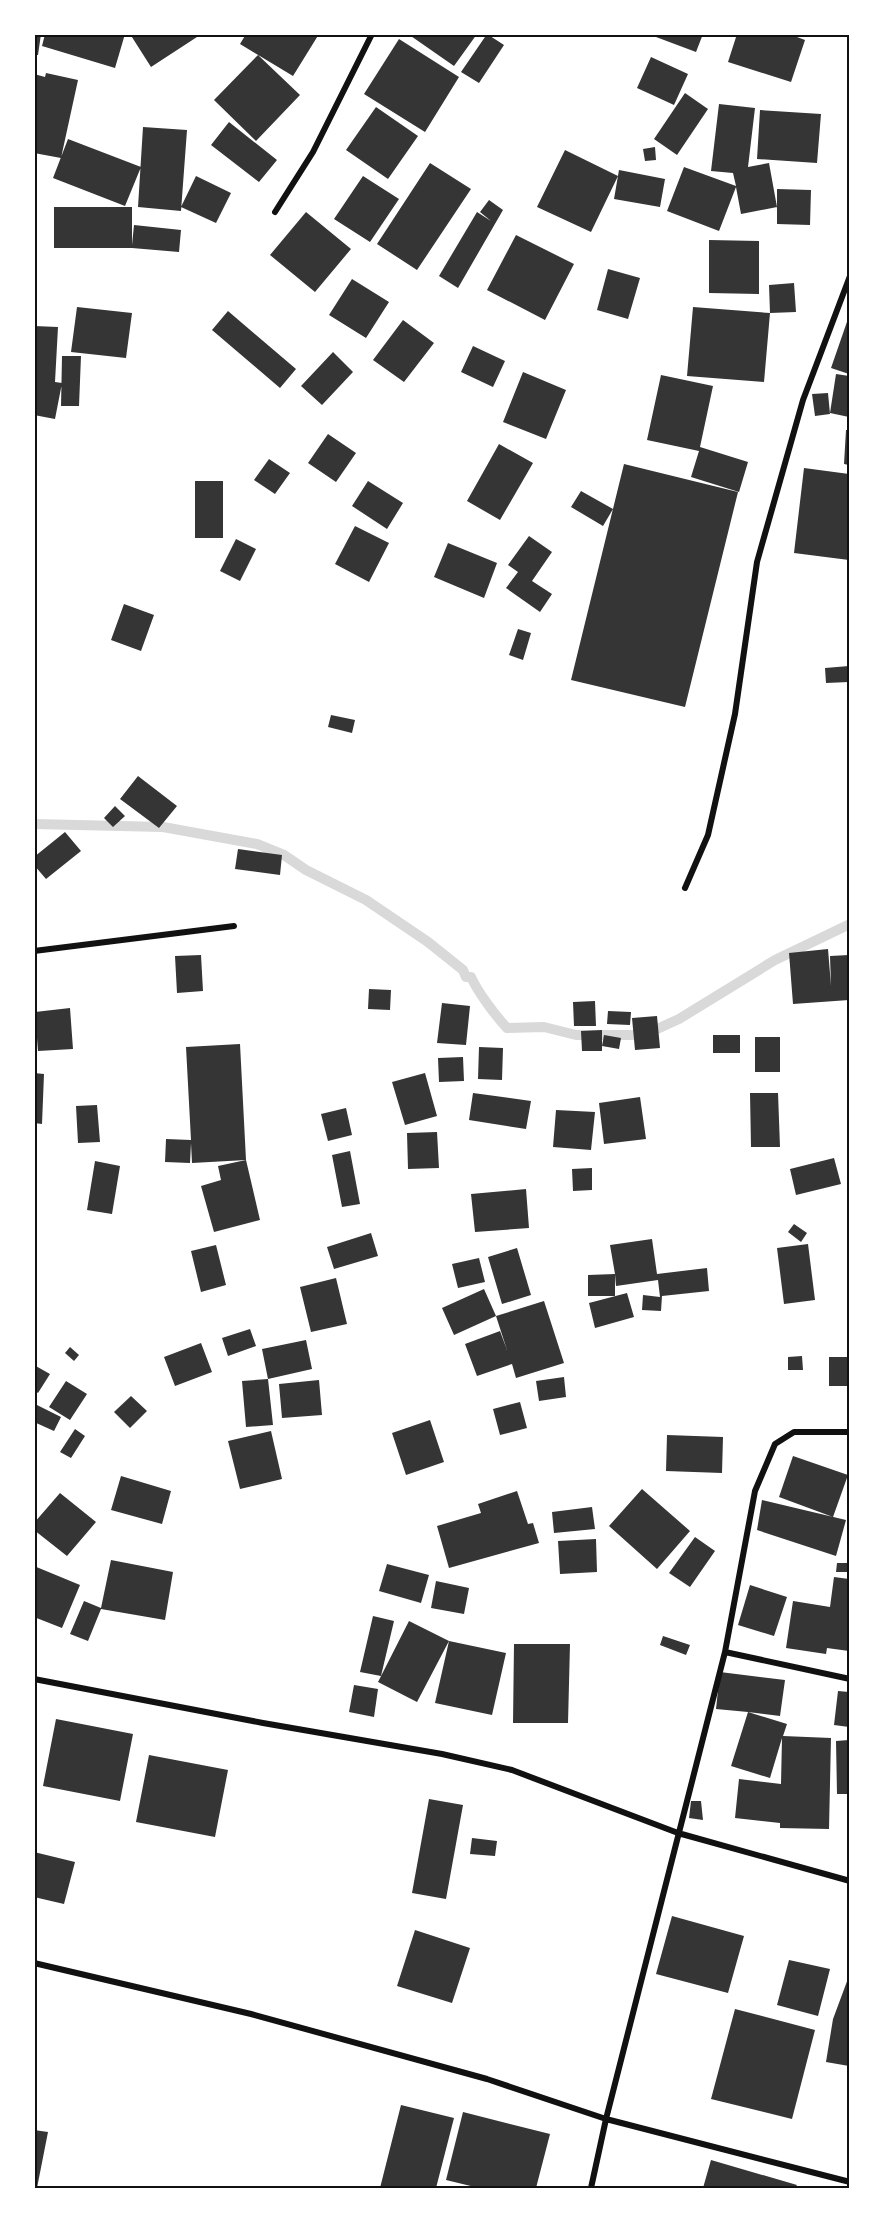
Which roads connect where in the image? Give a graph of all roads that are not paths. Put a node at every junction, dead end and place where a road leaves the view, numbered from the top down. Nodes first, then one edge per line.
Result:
1 (372, 34) edge
2 (275, 212) dead end
3 (849, 276) edge
4 (685, 888) dead end
5 (234, 926) dead end
6 (34, 951) edge
7 (849, 1432) edge
8 (724, 1652) junction
9 (34, 1679) edge
10 (849, 1679) edge
11 (678, 1833) junction
12 (849, 1881) edge
13 (34, 1963) edge
14 (606, 2119) junction
15 (849, 2182) edge
16 (591, 2188) edge

1 - 2 street
3 - 4 street
5 - 6 street
7 - 8 street
8 - 10 street
8 - 11 street
9 - 11 street
11 - 12 street
11 - 14 street
13 - 14 street
14 - 15 street
14 - 16 street

